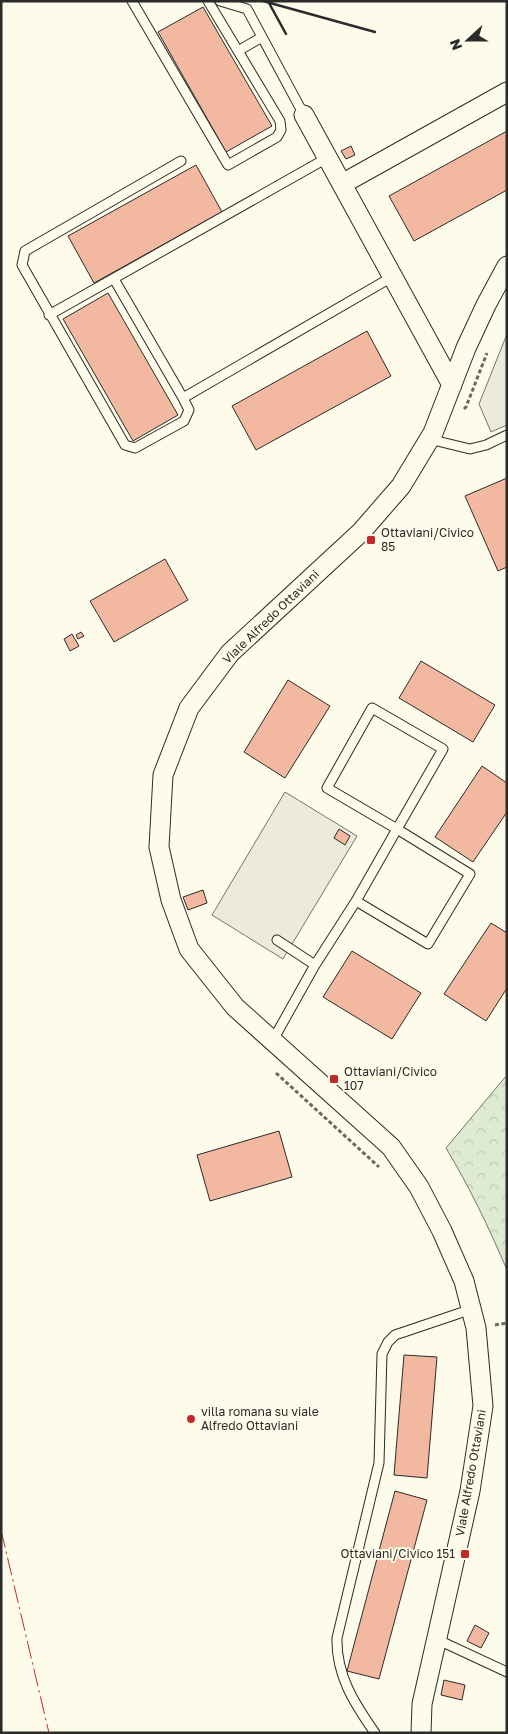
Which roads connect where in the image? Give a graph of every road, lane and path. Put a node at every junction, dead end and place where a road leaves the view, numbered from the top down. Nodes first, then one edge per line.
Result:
1 (132, 1) edge
2 (208, 1) edge
3 (220, 1) edge
4 (262, 37) junction
5 (238, 50) junction
6 (507, 92) edge
7 (304, 114) joint
8 (328, 158) junction
9 (182, 161) dead end
10 (342, 184) junction
11 (507, 266) edge
12 (392, 277) junction
13 (114, 279) junction
14 (49, 314) junction
15 (490, 345) dead end
16 (452, 385) junction
17 (183, 398) junction
18 (460, 413) dead end
19 (507, 435) edge
20 (429, 439) junction
21 (398, 829) junction
22 (356, 901) junction
23 (277, 940) dead end
24 (315, 965) junction
25 (273, 1040) junction
26 (272, 1069) dead end
27 (383, 1173) dead end
28 (472, 1309) junction
29 (436, 1638) junction
30 (507, 1672) edge
31 (375, 1733) edge
32 (421, 1733) edge

1 - 5 lane
2 - 5 lane
3 - 4 lane
4 - 5 lane
4 - 7 lane
6 - 10 street
7 - 8 street
8 - 10 street
8 - 13 lane
9 - 14 lane
10 - 12 street
11 - 16 street, Viale Alfredo Ottaviani
12 - 16 street
12 - 17 lane
13 - 14 lane
13 - 17 lane
14 - 17 lane
15 - 18 path
16 - 20 street, Viale Alfredo Ottaviani
19 - 20 lane
20 - 25 street, Viale Alfredo Ottaviani
21 - 21 lane
21 - 22 lane
21 - 22 lane
22 - 24 lane
23 - 24 lane
24 - 25 lane
25 - 28 street, Viale Alfredo Ottaviani
26 - 27 path
28 - 29 street, Viale Alfredo Ottaviani
28 - 31 lane
29 - 30 lane
29 - 32 street, Viale Alfredo Ottaviani

